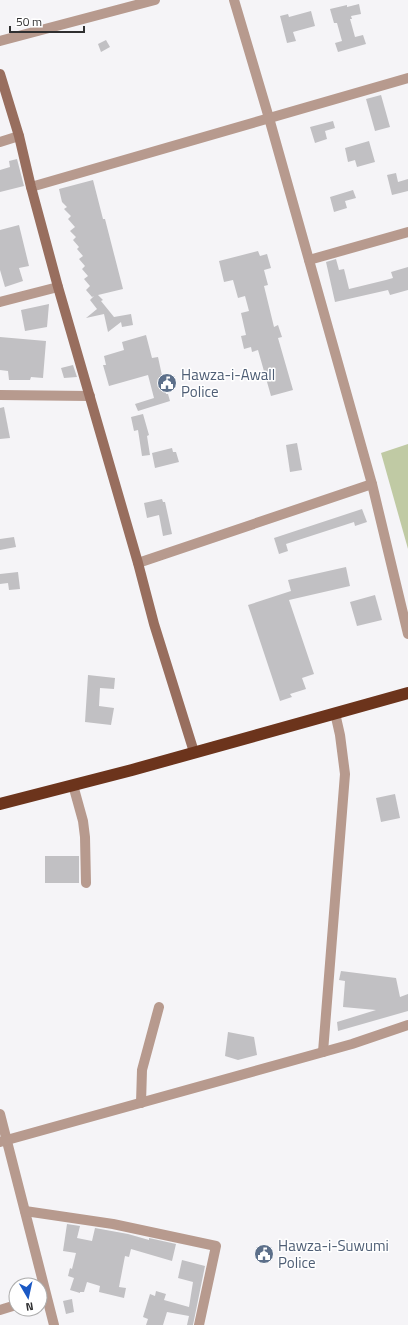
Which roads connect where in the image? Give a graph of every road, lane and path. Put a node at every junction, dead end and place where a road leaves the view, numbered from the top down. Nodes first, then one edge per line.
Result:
1 (155, 0) edge
2 (234, 0) edge
3 (0, 41) edge
4 (0, 74) edge
5 (408, 78) edge
6 (269, 118) junction
7 (19, 136) junction
8 (0, 142) edge
9 (31, 187) junction
10 (408, 232) edge
11 (309, 260) junction
12 (58, 287) junction
13 (0, 302) edge
14 (0, 395) edge
15 (90, 396) junction
16 (372, 484) junction
17 (138, 563) junction
18 (408, 634) edge
19 (408, 693) edge
20 (335, 713) junction
21 (194, 752) junction
22 (73, 785) junction
23 (0, 804) edge
24 (86, 883) dead end
25 (159, 1007) dead end
26 (408, 1025) edge
27 (323, 1052) junction
28 (141, 1103) junction
29 (0, 1114) edge
30 (3, 1141) edge
31 (25, 1211) junction
32 (39, 1277) edge
33 (48, 1309) edge
34 (54, 1325) edge
35 (199, 1325) edge

1 - 3 street
2 - 6 street
4 - 7 street
5 - 6 street
6 - 9 street
6 - 11 street
7 - 8 street
7 - 9 street
9 - 12 street
10 - 11 street
11 - 16 street
12 - 13 street
12 - 15 street
14 - 15 street
15 - 17 street
16 - 17 street
16 - 18 street
17 - 21 street
19 - 20 highway
20 - 21 highway
20 - 27 street
21 - 22 highway
22 - 23 highway
22 - 24 street
25 - 28 street
26 - 27 street
27 - 28 street
28 - 30 street
29 - 30 street
30 - 31 street
31 - 32 street
31 - 35 street
33 - 34 street

